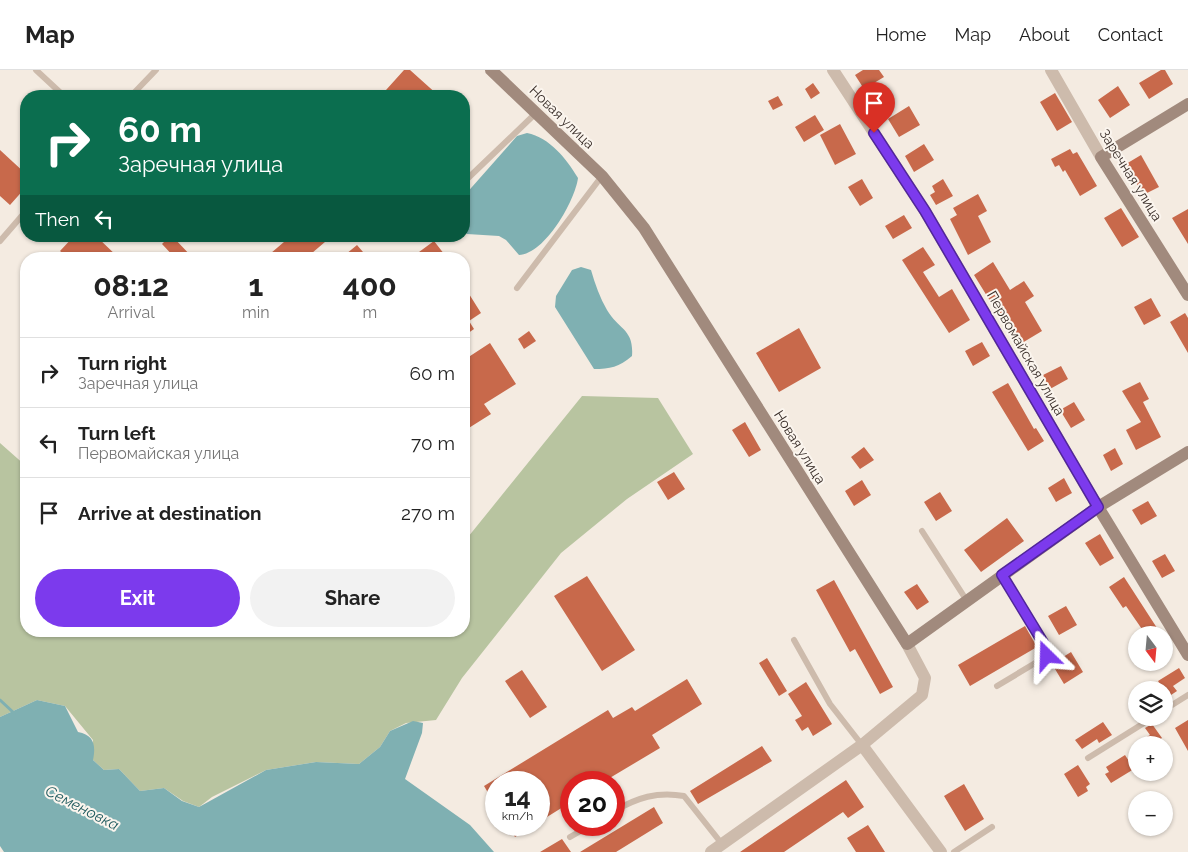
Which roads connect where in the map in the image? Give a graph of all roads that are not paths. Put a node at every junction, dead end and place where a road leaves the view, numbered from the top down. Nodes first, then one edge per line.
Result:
1 (36, 70) edge
2 (156, 70) edge
3 (490, 70) edge
4 (833, 70) edge
5 (1051, 70) edge
6 (58, 90) edge
7 (137, 90) edge
8 (1188, 104) edge
9 (536, 113) junction
10 (1101, 157) junction
11 (470, 176) edge
12 (602, 176) junction
13 (20, 218) edge
14 (0, 241) edge
15 (517, 288) dead end
16 (1188, 295) edge
17 (1188, 452) edge
18 (1098, 507) junction
19 (922, 531) dead end
20 (1002, 575) junction
21 (967, 601) junction
22 (794, 640) dead end
23 (906, 644) junction
24 (1188, 655) edge
25 (997, 686) dead end
26 (1188, 695) edge
27 (1173, 704) edge
28 (1139, 726) edge
29 (862, 745) junction
30 (1088, 758) dead end
31 (625, 806) edge
32 (992, 827) dead end
33 (722, 844) junction
34 (711, 852) edge
35 (941, 852) edge
36 (954, 852) edge

1 - 6 lane
2 - 7 lane
3 - 9 street, Новая улица
4 - 18 street, Первомайская улица
5 - 10 street, Заречная улица
8 - 10 street
9 - 11 lane
9 - 12 street, Новая улица
10 - 16 street, Заречная улица
12 - 15 lane
12 - 23 street, Новая улица
13 - 14 lane
17 - 18 street
18 - 20 street
18 - 24 street, Первомайская улица
19 - 21 lane
20 - 21 street
20 - 25 lane
21 - 23 street
22 - 29 lane
23 - 29 street, Новая улица
26 - 27 lane
28 - 30 lane
29 - 33 street, Новая улица
29 - 35 street
31 - 33 lane
32 - 36 lane
33 - 34 street, Новая улица

